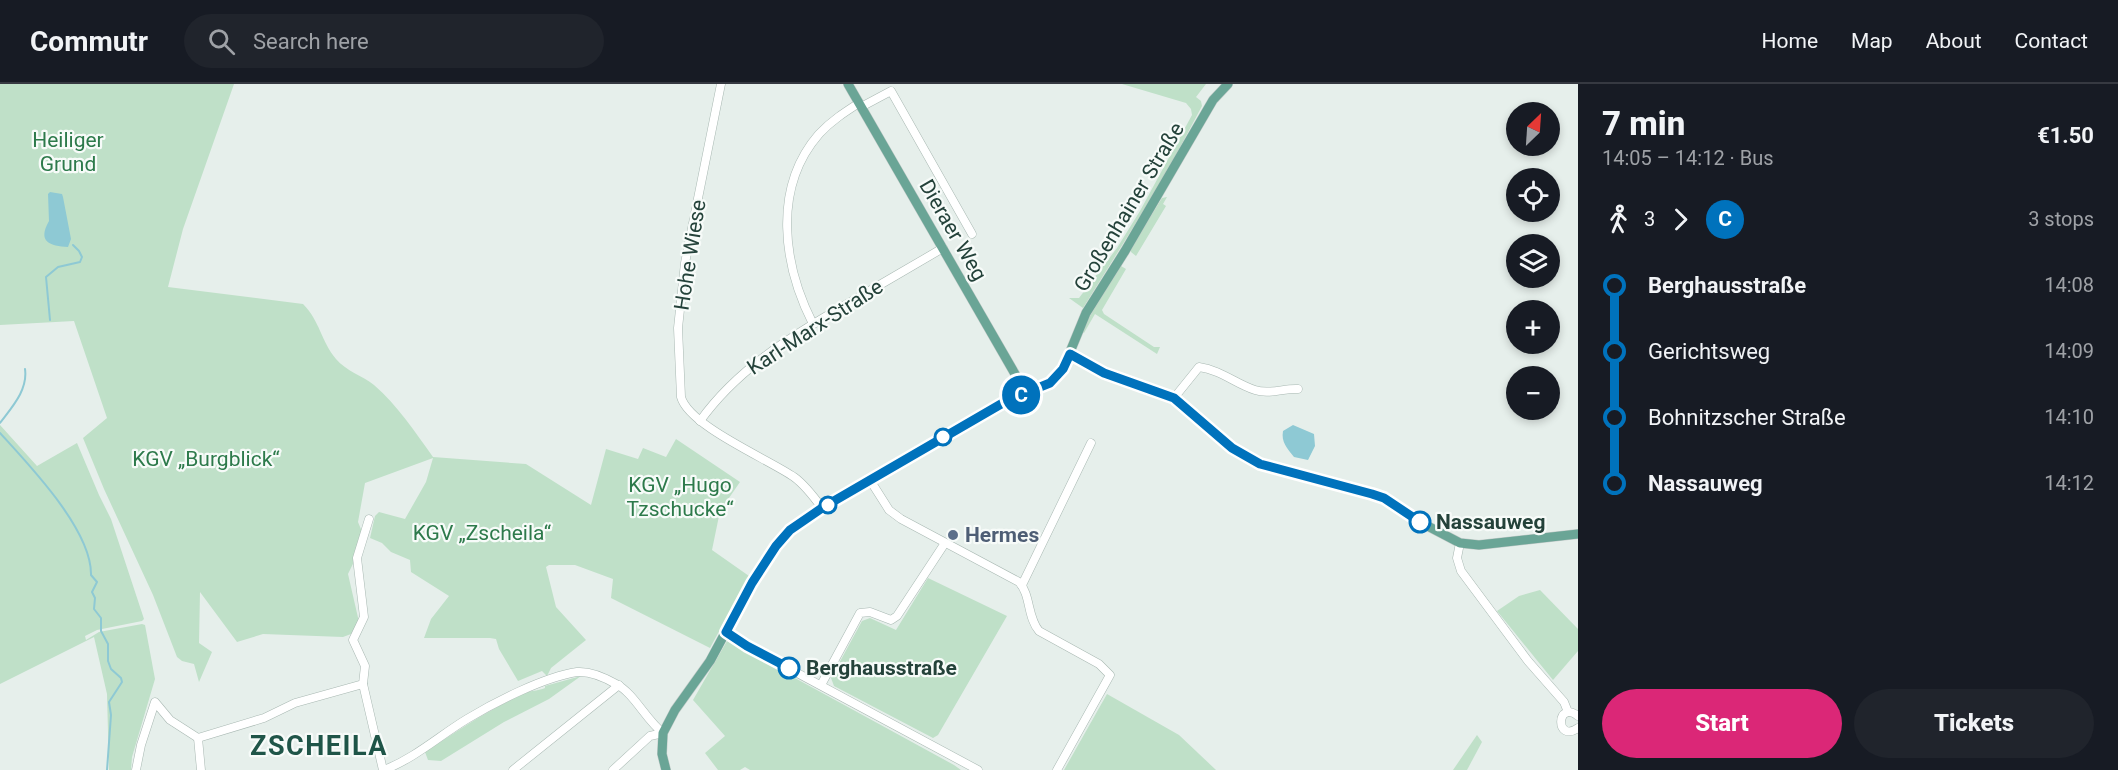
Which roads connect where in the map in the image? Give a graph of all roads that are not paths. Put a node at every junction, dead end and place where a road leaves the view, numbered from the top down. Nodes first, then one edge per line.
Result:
1 (721, 84) edge
2 (848, 84) edge
3 (1228, 84) edge
4 (860, 105) junction
5 (972, 234) dead end
6 (943, 248) junction
7 (813, 324) junction
8 (1070, 354) junction
9 (1298, 389) dead end
10 (1026, 393) junction
11 (1174, 398) junction
12 (700, 421) junction
13 (1091, 443) dead end
14 (870, 480) junction
15 (822, 508) junction
16 (369, 519) dead end
17 (1578, 534) edge
18 (945, 543) junction
19 (1460, 543) junction
20 (1022, 585) junction
21 (726, 632) junction
22 (363, 684) junction
23 (619, 685) junction
24 (821, 685) junction
25 (1569, 712) junction
26 (1578, 716) edge
27 (1578, 728) edge
28 (663, 733) junction
29 (198, 738) junction
30 (136, 770) edge
31 (201, 770) edge
32 (384, 770) edge
33 (513, 770) edge
34 (613, 770) edge
35 (666, 770) edge
36 (978, 770) edge
37 (1057, 770) edge

1 - 12 street, Hohe Wiese
2 - 4 main road, Dieraer Weg
3 - 8 main road, Großenhainer Straße
4 - 5 street
4 - 6 main road, Dieraer Weg
4 - 7 street
6 - 7 street, Karl-Marx-Straße
6 - 10 main road, Dieraer Weg
7 - 12 street, Karl-Marx-Straße
8 - 10 main road, Großenhainer Straße
8 - 11 main road
9 - 11 street
10 - 14 main road
11 - 19 main road
12 - 15 street
13 - 20 street
14 - 15 main road
14 - 18 street
15 - 21 main road
16 - 22 street
17 - 19 main road
18 - 20 street
18 - 24 street
19 - 25 street
20 - 37 street
21 - 24 street
21 - 28 main road
22 - 29 street
22 - 32 street
23 - 28 street
23 - 32 street
23 - 33 street
24 - 36 street
25 - 26 street
25 - 27 street
28 - 34 street
28 - 35 main road
29 - 30 street
29 - 31 street

